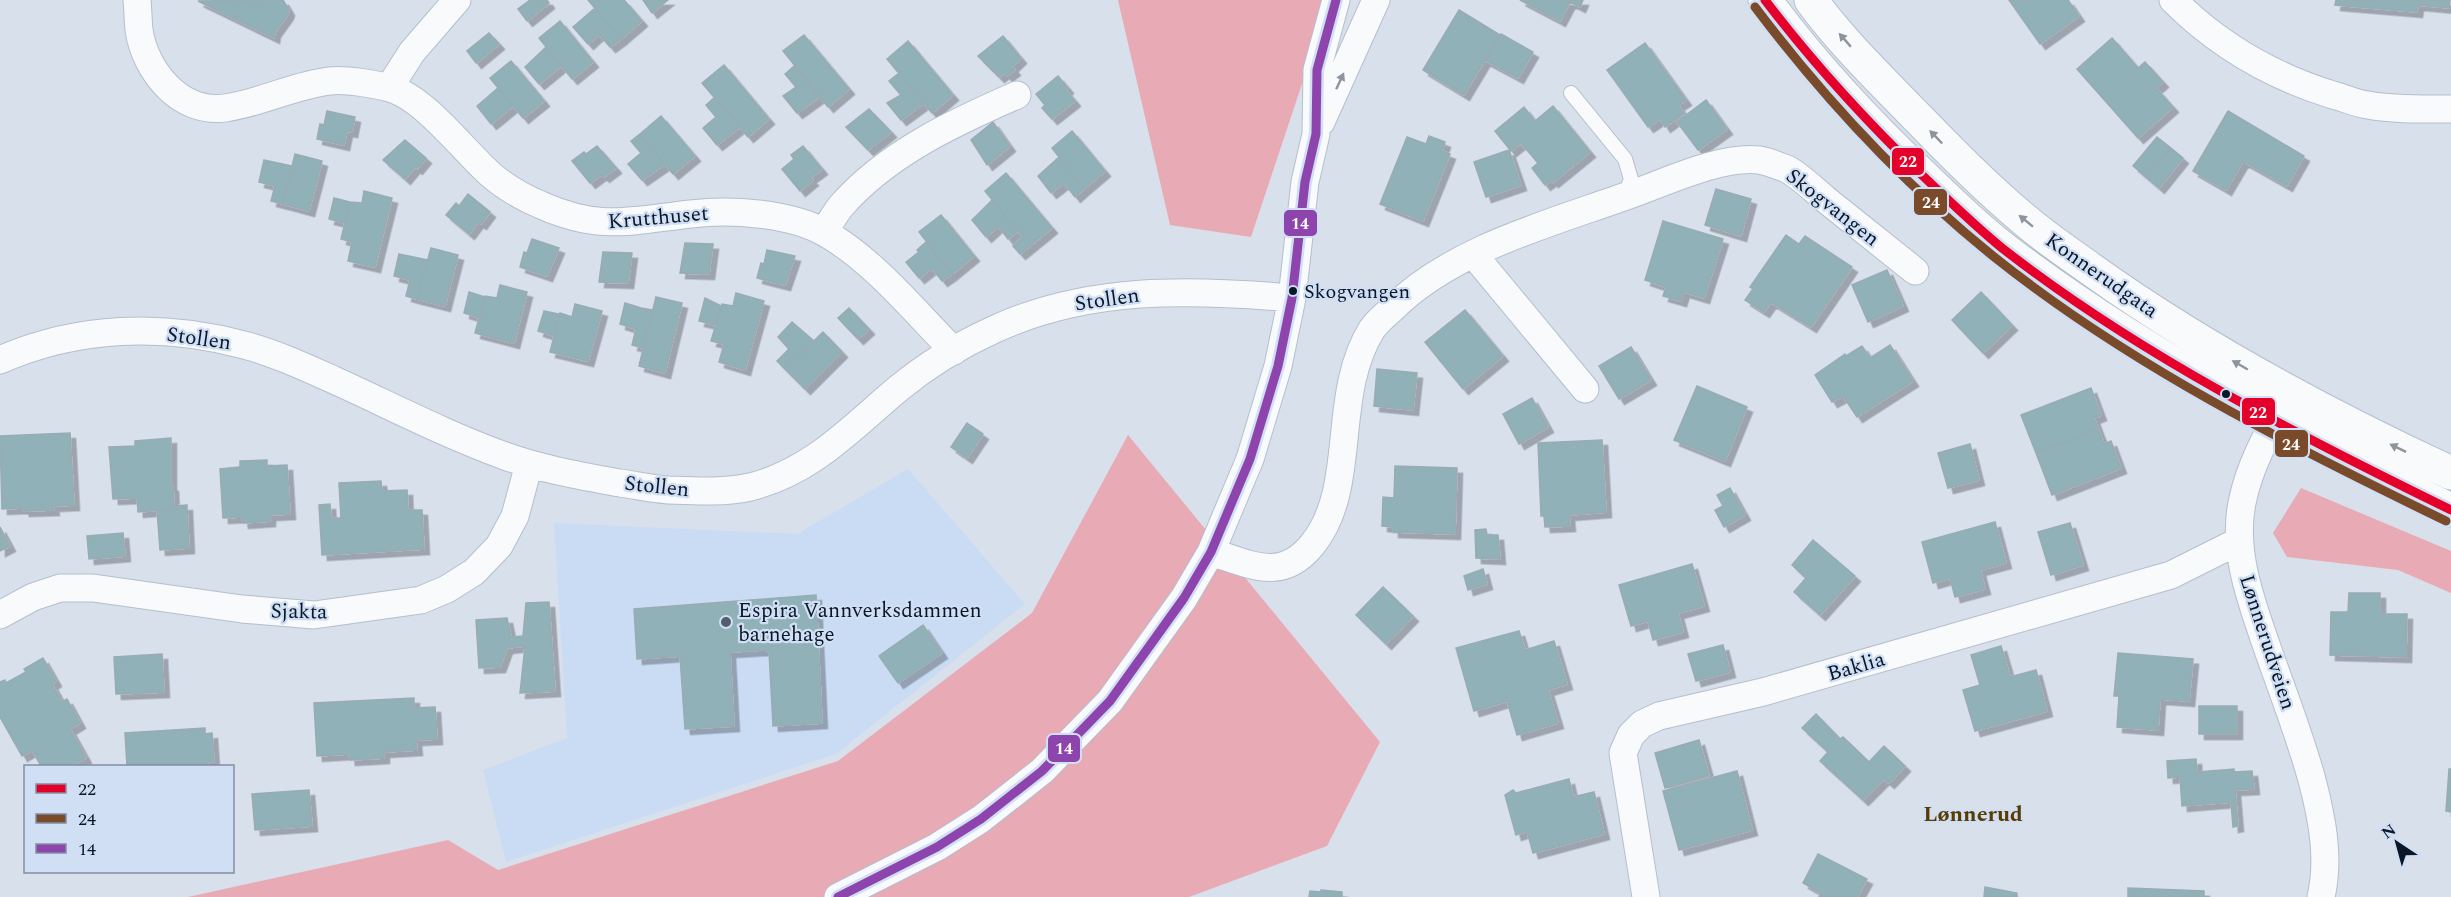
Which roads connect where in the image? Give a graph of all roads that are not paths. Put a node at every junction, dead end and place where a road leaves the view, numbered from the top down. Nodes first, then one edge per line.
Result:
1 (137, 0) edge
2 (457, 0) edge
3 (1336, 0) edge
4 (1376, 0) edge
5 (1765, 0) edge
6 (1811, 0) edge
7 (2173, 0) edge
8 (389, 88) junction
9 (1571, 93) dead end
10 (1017, 95) dead end
11 (2451, 109) edge
12 (1316, 134) junction
13 (1624, 197) junction
14 (824, 232) junction
15 (1473, 254) junction
16 (1915, 271) dead end
17 (1292, 298) junction
18 (954, 351) junction
19 (0, 360) edge
20 (1585, 389) dead end
21 (2290, 394) junction
22 (2274, 422) junction
23 (529, 464) junction
24 (2451, 473) edge
25 (2451, 510) edge
26 (2239, 541) junction
27 (1211, 552) junction
28 (0, 615) edge
29 (838, 897) edge
30 (1646, 897) edge
31 (2321, 897) edge

1 - 8 street, Krutthuset
2 - 8 street
3 - 12 street
12 -> 4 street
5 - 22 main road, Konnerudgata
21 -> 6 main road, Konnerudgata
7 - 11 street
8 - 14 street, Krutthuset
9 - 13 lane
10 - 14 street
12 - 17 street
13 - 15 street, Skogvangen
13 - 16 street, Skogvangen
14 - 18 street, Krutthuset
15 - 20 street
15 - 27 street, Skogvangen
17 - 18 street, Stollen
17 - 27 street
18 - 23 street, Stollen
19 - 23 street, Stollen
21 - 22 street, Lønnerudveien
24 -> 21 main road, Konnerudgata
22 - 25 main road, Konnerudgata
22 - 26 street, Lønnerudveien
23 - 28 street, Sjakta
26 - 30 street, Baklia
26 - 31 street, Lønnerudveien
27 - 29 street

